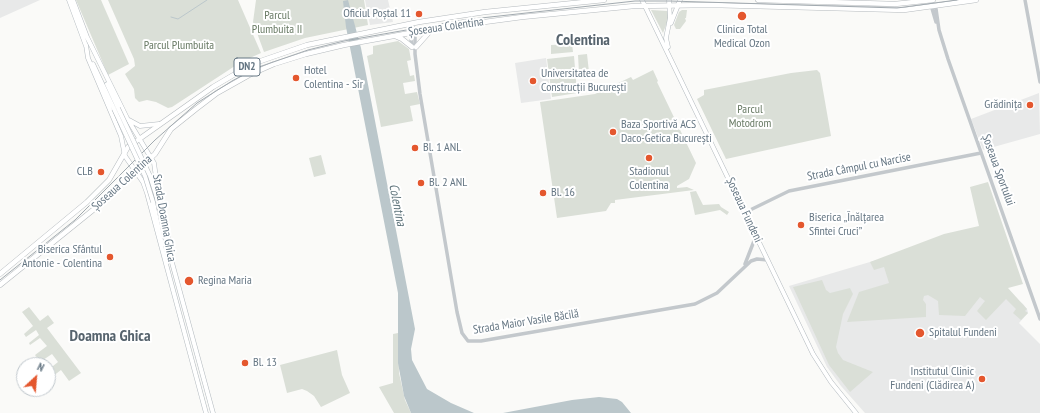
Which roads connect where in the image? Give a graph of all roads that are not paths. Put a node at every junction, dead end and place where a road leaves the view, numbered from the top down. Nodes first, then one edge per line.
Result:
1 (69, 0) edge
2 (73, 0) edge
3 (604, 0) edge
4 (642, 0) edge
5 (758, 0) edge
6 (932, 0) edge
7 (976, 0) edge
8 (1025, 0) edge
9 (670, 2) edge
10 (679, 2) edge
11 (644, 5) junction
12 (933, 7) junction
13 (410, 24) junction
14 (432, 29) junction
15 (668, 31) junction
16 (412, 32) junction
17 (659, 34) junction
18 (86, 35) junction
19 (393, 36) junction
20 (86, 45) junction
21 (414, 47) junction
22 (94, 60) junction
23 (1040, 82) edge
24 (127, 118) junction
25 (163, 123) junction
26 (140, 138) junction
27 (124, 153) junction
28 (981, 153) junction
29 (151, 157) junction
30 (134, 171) junction
31 (155, 202) junction
32 (747, 212) junction
33 (757, 237) junction
34 (171, 259) junction
35 (165, 260) junction
36 (768, 260) junction
37 (745, 265) junction
38 (0, 274) edge
39 (0, 285) edge
40 (1039, 300) dead end
41 (1034, 302) junction
42 (1040, 319) edge
43 (206, 413) edge
44 (213, 413) edge
45 (856, 413) edge
46 (860, 413) edge

1 - 20 main road, Strada Doamna Ghica
2 - 18 main road, Strada Doamna Ghica
3 - 13 main road, Șoseaua Colentina / DN2
4 - 11 main road, Șoseaua Fundeni
5 - 6 main road
6 - 12 street, Șoseaua Sportului
7 - 12 main road, Șoseaua Colentina / DN2
8 - 23 street
9 - 10 main road, Șoseaua Colentina / DN2
9 - 11 main road, Șoseaua Colentina / DN2
9 - 15 main road, Șoseaua Fundeni
10 - 12 main road, Șoseaua Colentina / DN2
10 - 15 main road
11 - 14 main road, Șoseaua Colentina / DN2
11 - 17 main road, Șoseaua Fundeni
12 - 28 street, Șoseaua Sportului
13 - 16 street, Strada Maior Vasile Băcilă
13 - 25 main road, Șoseaua Colentina / DN2
14 - 16 main road, Șoseaua Colentina / DN2
14 - 21 main road
15 - 17 main road
15 - 32 main road, Șoseaua Fundeni
16 - 19 main road, Șoseaua Colentina / DN2
16 - 21 street, Strada Maior Vasile Băcilă
17 - 32 main road, Șoseaua Fundeni
18 - 22 main road, Strada Doamna Ghica
18 - 24 main road, Strada Doamna Ghica
19 - 21 main road
19 - 29 main road, Șoseaua Colentina / DN2
20 - 22 main road, Strada Doamna Ghica
20 - 27 main road, Strada Doamna Ghica
21 - 37 street, Strada Maior Vasile Băcilă
22 - 31 main road, bridge
24 - 25 main road
24 - 26 main road, Strada Doamna Ghica
25 - 26 main road, Șoseaua Colentina / DN2
26 - 27 main road, Șoseaua Colentina / DN2
26 - 29 main road, Strada Doamna Ghica
27 - 30 main road, Strada Doamna Ghica
27 - 38 main road, Șoseaua Colentina / DN2
28 - 32 street, Strada Câmpul cu Narcise
28 - 41 street, Șoseaua Sportului
29 - 30 main road, Șoseaua Colentina / DN2
29 - 34 main road, Strada Doamna Ghica
30 - 35 main road, Strada Doamna Ghica
30 - 39 main road, Șoseaua Colentina / DN2
31 - 34 main road
31 - 35 main road
32 - 33 main road, Șoseaua Fundeni
32 - 46 main road, Șoseaua Fundeni
33 - 36 main road, Șoseaua Fundeni
33 - 37 street, Strada Maior Vasile Băcilă
34 - 44 main road, Strada Doamna Ghica
35 - 43 main road, Strada Doamna Ghica
36 - 37 street
36 - 45 main road, Șoseaua Fundeni
40 - 41 street
41 - 42 street, Șoseaua Sportului

